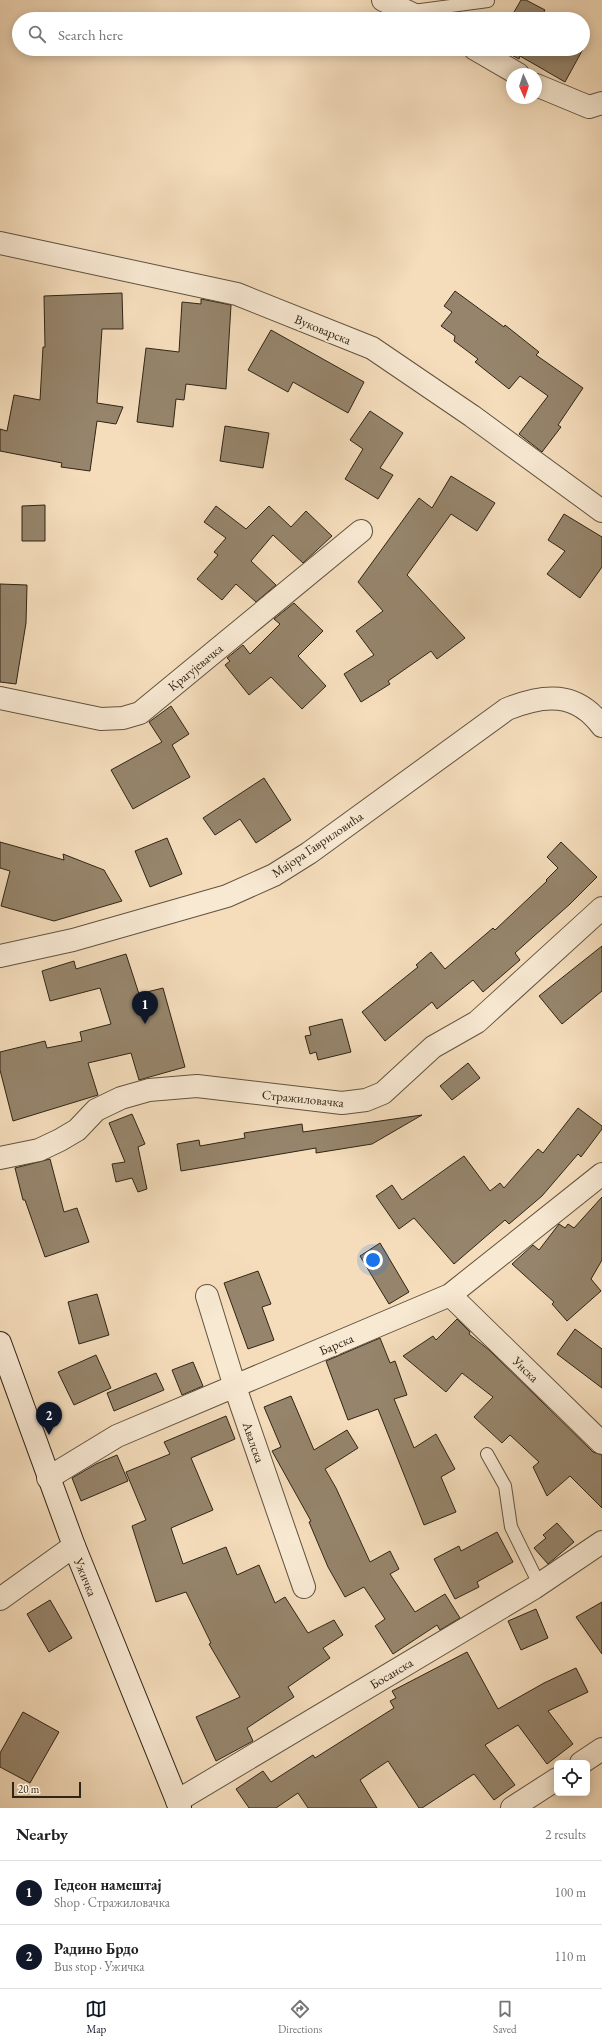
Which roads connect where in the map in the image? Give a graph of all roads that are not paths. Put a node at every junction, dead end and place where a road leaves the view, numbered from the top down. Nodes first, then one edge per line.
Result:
1 (383, 0) edge
2 (488, 1) edge
3 (409, 12) edge
4 (431, 12) edge
5 (487, 56) edge
6 (508, 68) edge
7 (542, 87) edge
8 (602, 103) edge
9 (0, 243) edge
10 (602, 511) edge
11 (361, 531) dead end
12 (0, 698) edge
13 (602, 726) edge
14 (602, 908) edge
15 (0, 956) edge
16 (0, 1158) edge
17 (602, 1174) edge
18 (450, 1295) junction
19 (207, 1296) dead end
20 (0, 1343) edge
21 (235, 1387) junction
22 (602, 1443) edge
23 (487, 1454) dead end
24 (48, 1478) junction
25 (602, 1542) edge
26 (74, 1546) junction
27 (539, 1584) junction
28 (304, 1587) dead end
29 (0, 1599) edge
30 (602, 1749) edge
31 (586, 1760) edge
32 (554, 1781) edge
33 (179, 1804) edge
34 (512, 1808) edge

1 - 3 street
2 - 4 lane
5 - 6 street
7 - 8 street
9 - 10 street, Вуковарска
11 - 12 street, Крагујевачка
13 - 15 street, Мајора Гавриловића
14 - 16 street, Стражиловачка
17 - 18 street, Барска
18 - 21 street, Барска
18 - 22 street, Унска
19 - 21 street, Авалска
20 - 24 street, Ужичка
21 - 24 street, Барска
21 - 28 street, Авалска
23 - 27 lane
24 - 26 street, Ужичка
25 - 27 street, Босанска
26 - 29 street
26 - 33 street, Ужичка
27 - 33 street, Босанска
30 - 31 street
32 - 34 street

